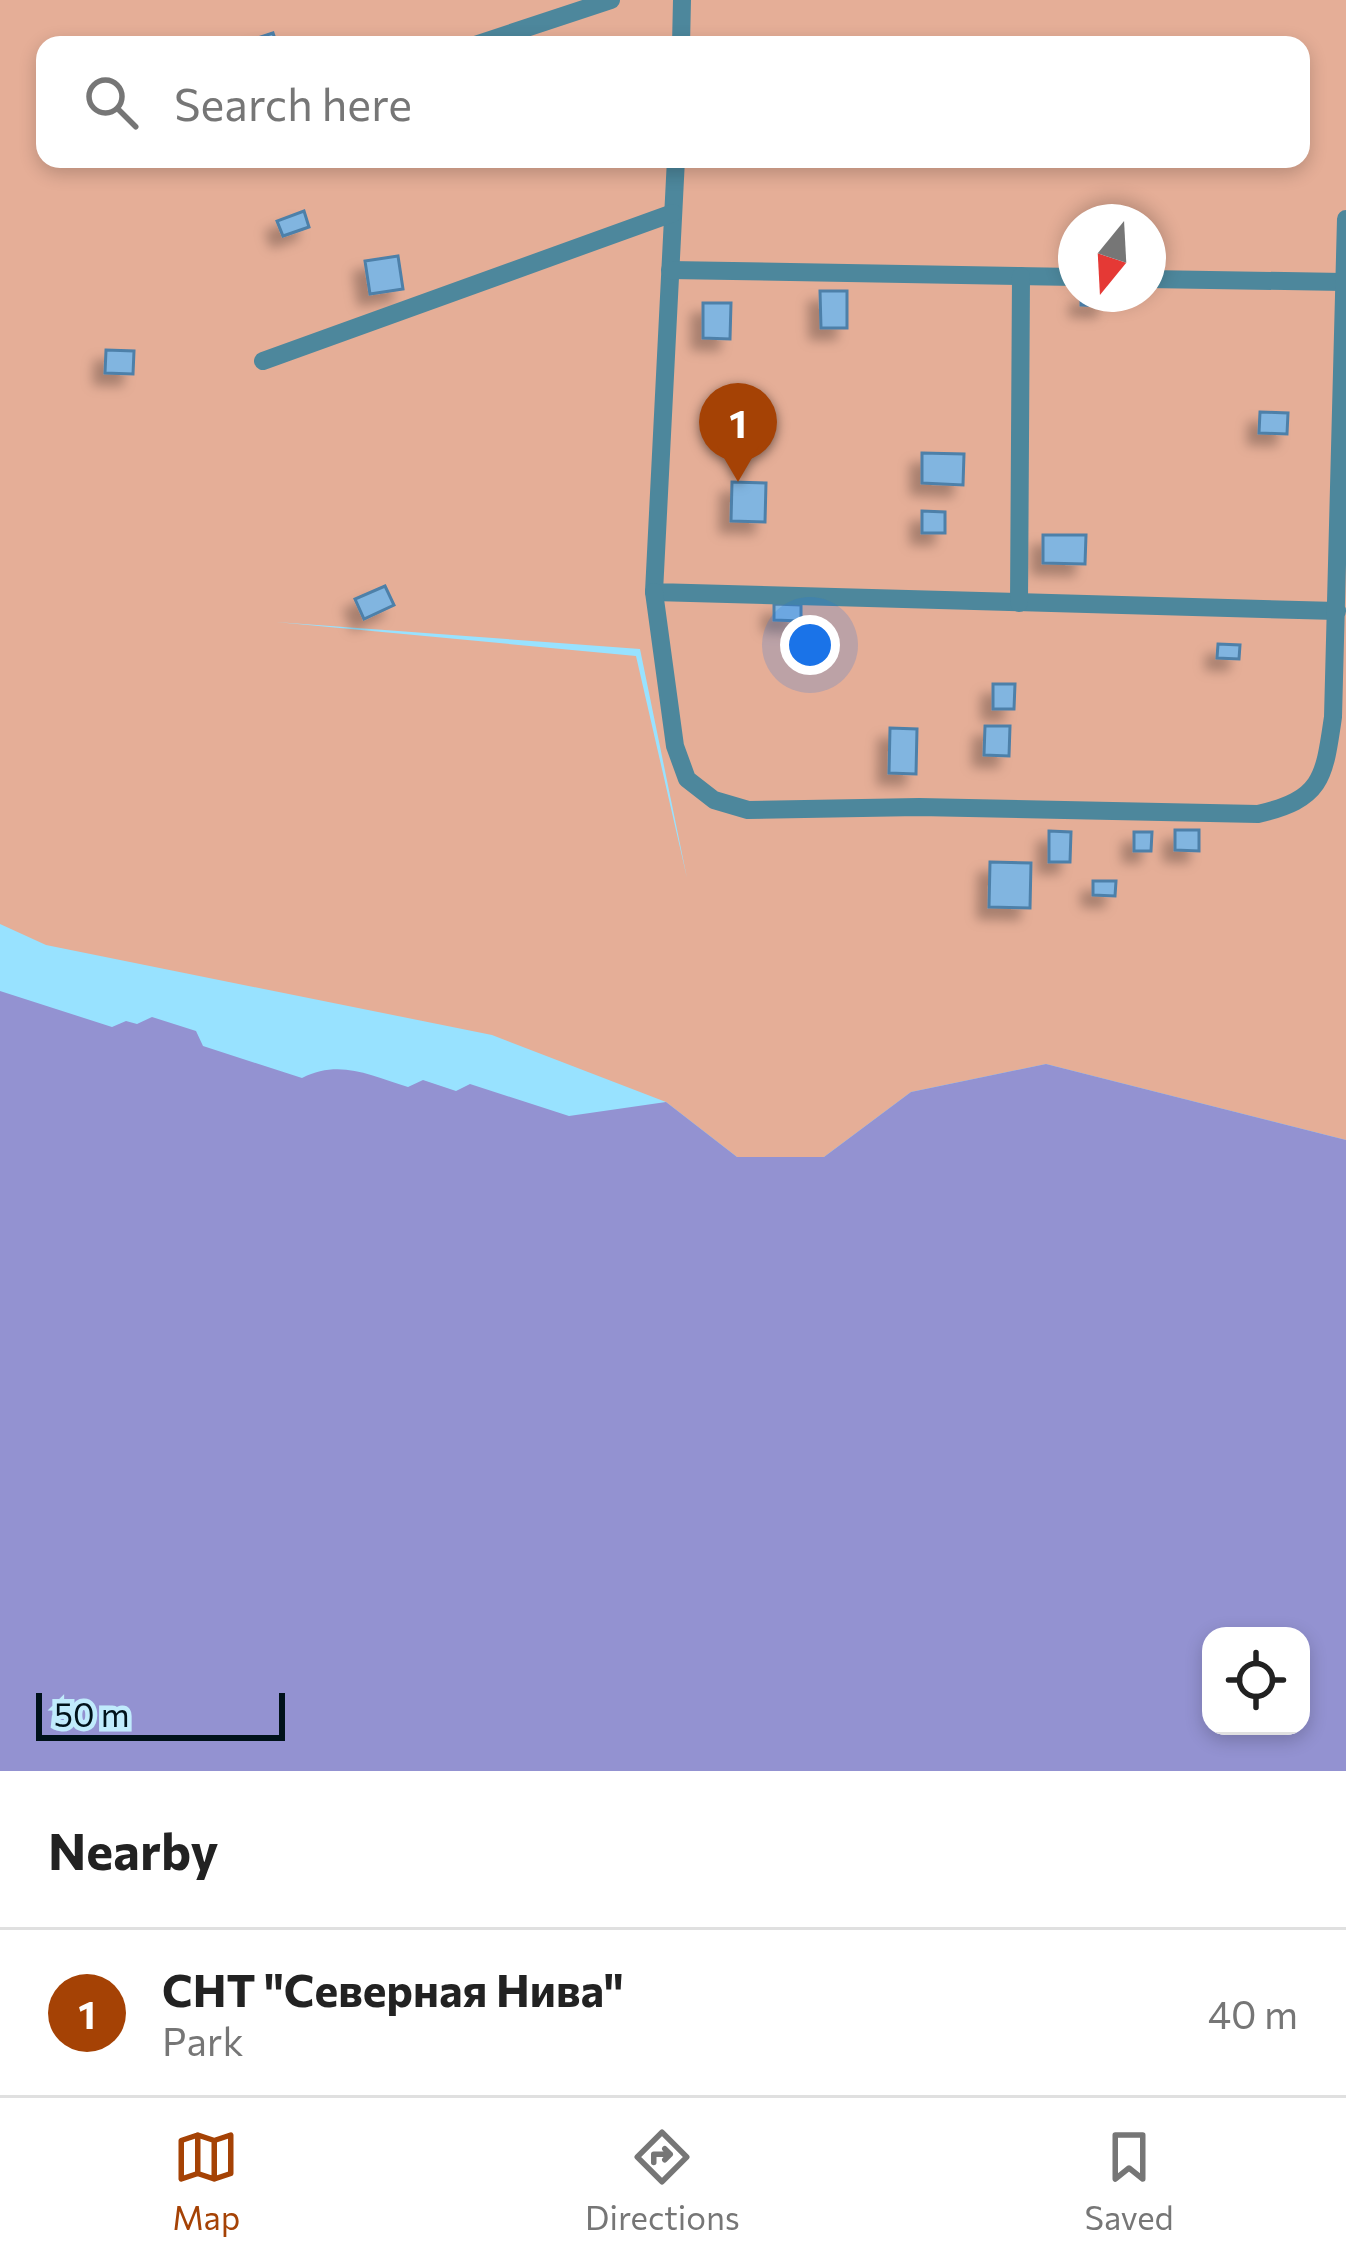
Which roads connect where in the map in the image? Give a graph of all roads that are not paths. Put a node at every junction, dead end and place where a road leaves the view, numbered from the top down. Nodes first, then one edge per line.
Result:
1 (611, 0) edge
2 (682, 0) edge
3 (502, 36) edge
4 (681, 36) edge
5 (676, 168) edge
6 (673, 213) junction
7 (1346, 219) edge
8 (670, 269) junction
9 (1021, 276) junction
10 (1058, 277) edge
11 (1166, 279) edge
12 (1344, 282) edge
13 (1344, 337) edge
14 (263, 361) dead end
15 (654, 592) junction
16 (1019, 603) junction
17 (1337, 611) junction

1 - 3 lane
2 - 4 lane
5 - 6 lane
6 - 8 lane
6 - 14 lane
7 - 12 lane
8 - 9 lane
8 - 15 lane
9 - 10 lane
9 - 16 lane
11 - 12 lane
12 - 13 lane
13 - 17 lane
15 - 16 lane
15 - 17 lane
16 - 17 lane

